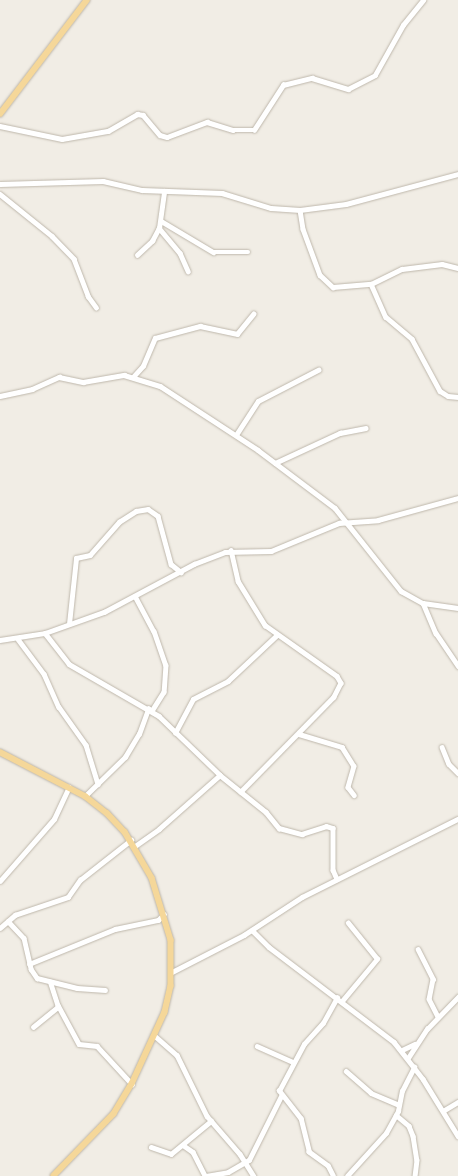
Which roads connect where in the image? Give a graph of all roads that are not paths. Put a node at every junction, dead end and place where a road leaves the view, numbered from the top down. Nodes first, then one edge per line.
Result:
1 (87, 0) edge
2 (423, 0) edge
3 (0, 114) edge
4 (0, 126) edge
5 (458, 174) edge
6 (0, 184) edge
7 (164, 191) junction
8 (0, 194) edge
9 (300, 210) junction
10 (161, 221) junction
11 (159, 228) junction
12 (248, 252) dead end
13 (138, 255) dead end
14 (458, 268) edge
15 (188, 271) dead end
16 (371, 284) junction
17 (96, 307) dead end
18 (253, 314) dead end
19 (318, 370) dead end
20 (133, 377) junction
21 (0, 396) edge
22 (458, 396) edge
23 (366, 428) dead end
24 (236, 435) junction
25 (275, 463) junction
26 (458, 498) edge
27 (348, 521) junction
28 (231, 550) junction
29 (181, 572) junction
30 (135, 596) junction
31 (423, 603) junction
32 (458, 608) edge
33 (69, 624) junction
34 (46, 633) junction
35 (276, 636) junction
36 (18, 639) junction
37 (0, 640) edge
38 (458, 666) edge
39 (150, 710) junction
40 (175, 733) junction
41 (299, 734) junction
42 (442, 747) dead end
43 (0, 752) edge
44 (458, 773) edge
45 (220, 775) junction
46 (98, 784) junction
47 (69, 787) junction
48 (241, 792) junction
49 (354, 795) dead end
50 (85, 796) junction
51 (458, 818) edge
52 (130, 840) junction
53 (134, 846) junction
54 (337, 879) junction
55 (0, 881) edge
56 (164, 914) junction
57 (8, 921) junction
58 (348, 923) dead end
59 (0, 928) edge
60 (252, 930) junction
61 (418, 949) dead end
62 (29, 964) junction
63 (172, 972) junction
64 (50, 982) junction
65 (105, 990) dead end
66 (337, 998) junction
67 (458, 998) edge
68 (342, 1001) junction
69 (58, 1005) junction
70 (438, 1016) junction
71 (33, 1027) dead end
72 (155, 1036) junction
73 (416, 1043) junction
74 (256, 1046) dead end
75 (402, 1050) junction
76 (408, 1058) junction
77 (293, 1062) junction
78 (414, 1067) junction
79 (346, 1071) dead end
80 (132, 1084) junction
81 (281, 1096) junction
82 (458, 1102) edge
83 (399, 1105) junction
84 (443, 1111) junction
85 (396, 1115) junction
86 (211, 1121) junction
87 (458, 1136) edge
88 (183, 1145) junction
89 (151, 1147) dead end
90 (246, 1162) junction
91 (54, 1176) edge
92 (205, 1176) edge
93 (254, 1176) edge
94 (332, 1176) edge
95 (347, 1176) edge
96 (415, 1176) edge

1 - 3 main road
2 - 4 street
5 - 9 street
6 - 7 street
7 - 9 street
7 - 10 street
8 - 17 street
9 - 16 street
10 - 11 street
10 - 12 street
11 - 13 street
11 - 15 street
14 - 16 street
16 - 22 street
18 - 20 street
19 - 24 street
20 - 21 street
20 - 24 street
23 - 25 street
24 - 25 street
25 - 27 street
26 - 27 street
27 - 28 street
27 - 31 street
28 - 29 street
28 - 35 street
29 - 30 street
29 - 33 street
30 - 33 street
30 - 39 street
31 - 32 street
31 - 38 street
33 - 34 street
34 - 36 street
34 - 39 street
35 - 40 street
35 - 41 street
36 - 37 street
36 - 46 street
39 - 40 street
39 - 46 street
40 - 45 street
41 - 48 street
41 - 49 street
42 - 44 street
43 - 47 main road
45 - 48 street
45 - 53 street
46 - 50 street
47 - 50 main road
47 - 55 street
48 - 54 street
50 - 52 main road
51 - 54 street
52 - 53 main road
52 - 57 street
53 - 56 main road
54 - 60 street
56 - 62 street
56 - 63 main road
57 - 59 street
57 - 62 street
58 - 68 street
60 - 63 street
60 - 66 street
61 - 70 street
62 - 64 street
63 - 72 main road
64 - 65 street
64 - 69 street
66 - 68 street
66 - 77 street
67 - 70 street
68 - 75 street
69 - 71 street
69 - 80 street
70 - 73 street
72 - 80 main road
72 - 86 street
73 - 75 street
73 - 76 street
74 - 77 street
75 - 76 street
76 - 78 street
77 - 81 street
78 - 83 street
78 - 84 street
79 - 83 street
80 - 91 main road
81 - 90 street
81 - 94 street
82 - 84 street
83 - 85 street
84 - 87 street
85 - 95 street
85 - 96 street
86 - 88 street
86 - 90 street
88 - 89 street
88 - 92 street
90 - 92 street
90 - 93 street

